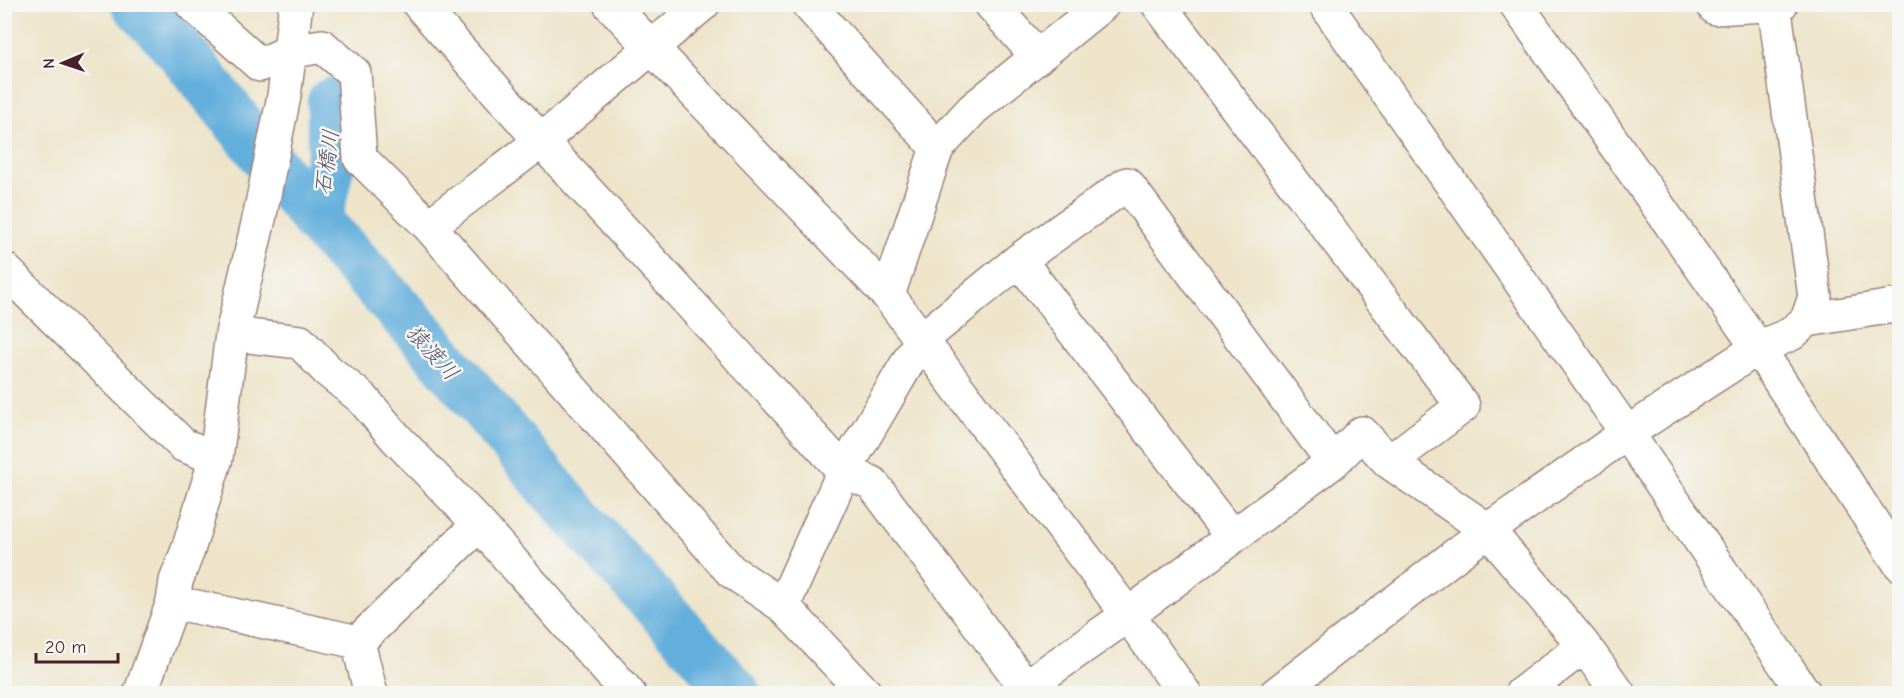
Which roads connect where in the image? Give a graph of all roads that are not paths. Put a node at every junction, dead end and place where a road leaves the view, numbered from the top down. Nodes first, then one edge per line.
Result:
1 (192, 4) edge
2 (296, 4) edge
3 (419, 4) edge
4 (610, 4) edge
5 (703, 4) edge
6 (808, 4) edge
7 (991, 4) edge
8 (1103, 4) edge
9 (1158, 4) edge
10 (1325, 4) edge
11 (1516, 4) edge
12 (1713, 4) edge
13 (1777, 5) edge
14 (650, 48) junction
15 (289, 52) junction
16 (1038, 57) junction
17 (541, 141) junction
18 (937, 148) junction
19 (429, 226) junction
20 (1019, 260) junction
21 (4, 269) edge
22 (888, 295) junction
23 (1899, 305) edge
24 (1807, 320) junction
25 (232, 334) junction
26 (921, 340) junction
27 (1758, 348) junction
28 (1627, 433) junction
29 (216, 458) junction
30 (1333, 462) junction
31 (1389, 462) junction
32 (844, 471) junction
33 (479, 524) junction
34 (1488, 530) junction
35 (1232, 537) junction
36 (1898, 558) edge
37 (173, 602) junction
38 (783, 606) junction
39 (1128, 615) junction
40 (358, 642) junction
41 (1584, 646) junction
42 (1021, 690) edge
43 (140, 693) edge
44 (371, 693) edge
45 (629, 693) edge
46 (867, 693) edge
47 (1185, 693) edge
48 (1276, 693) edge
49 (1521, 693) edge
50 (1619, 693) edge
51 (1805, 693) edge

1 - 15 street
2 - 15 street
3 - 17 street
4 - 14 street
5 - 14 street
6 - 18 street
7 - 16 street
8 - 16 street
9 - 31 street
10 - 28 street
11 - 27 street
12 - 13 street
13 - 24 street
14 - 17 street
14 - 22 street
15 - 19 street
15 - 25 street
16 - 18 street
17 - 19 street
17 - 32 street
18 - 22 street
19 - 38 street
20 - 26 street
20 - 30 street
20 - 35 street
21 - 29 street
22 - 26 street
23 - 24 street
24 - 27 street
25 - 29 street
25 - 33 street
26 - 32 street
26 - 39 street
27 - 28 street
27 - 36 street
28 - 34 street
28 - 51 street
29 - 37 street
30 - 31 street
30 - 35 street
31 - 34 street
32 - 38 street
32 - 42 street
33 - 40 street
33 - 45 street
34 - 41 street
34 - 48 street
35 - 39 street
37 - 40 street
37 - 43 street
38 - 46 street
39 - 42 street
39 - 47 street
40 - 44 street
41 - 49 street
41 - 50 street

